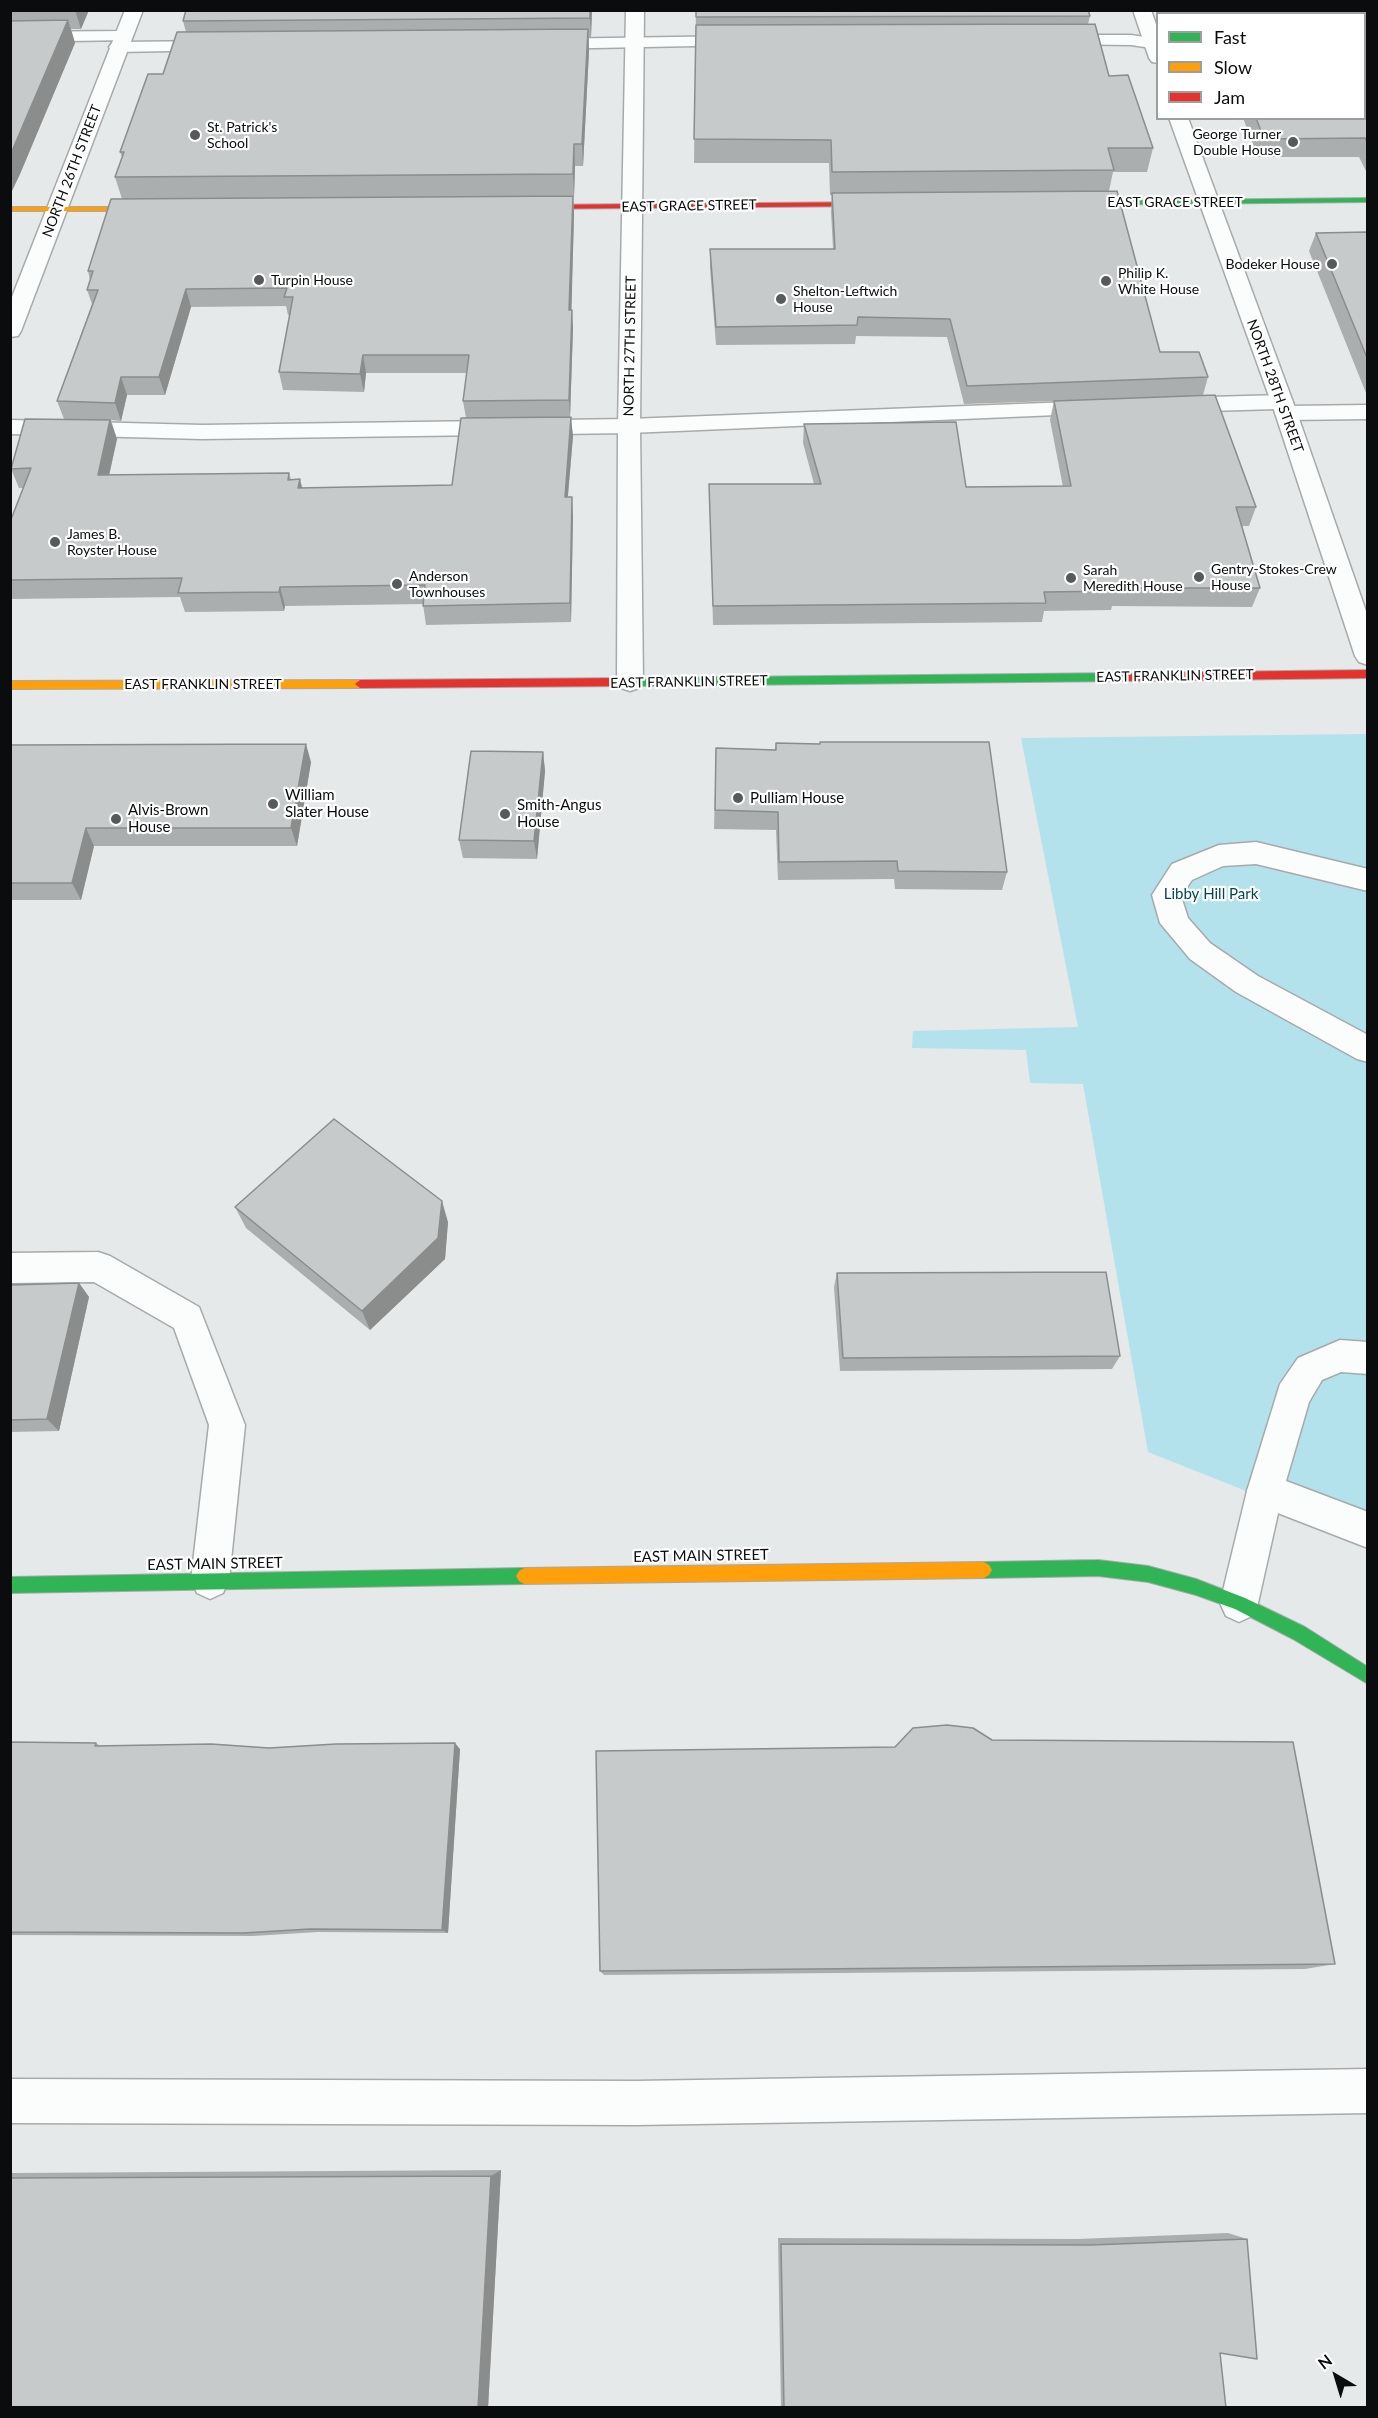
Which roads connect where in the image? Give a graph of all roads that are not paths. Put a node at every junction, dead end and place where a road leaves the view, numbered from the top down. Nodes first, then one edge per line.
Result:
1 (134, 10) edge
2 (635, 10) edge
3 (1142, 10) edge
4 (10, 38) edge
5 (1043, 40) edge
6 (751, 41) edge
7 (121, 42) junction
8 (635, 42) junction
9 (525, 44) edge
10 (232, 46) edge
11 (1156, 48) edge
12 (1180, 120) edge
13 (1368, 200) edge
14 (1207, 201) junction
15 (1059, 203) edge
16 (895, 204) edge
17 (516, 207) edge
18 (632, 207) junction
19 (10, 209) edge
20 (58, 209) junction
21 (165, 209) edge
22 (10, 331) edge
23 (1147, 406) edge
24 (1124, 407) edge
25 (1284, 408) junction
26 (1368, 412) edge
27 (629, 426) junction
28 (10, 428) edge
29 (1368, 656) edge
30 (1368, 674) edge
31 (630, 682) junction
32 (10, 685) edge
33 (1368, 880) edge
34 (1368, 1050) edge
35 (10, 1268) edge
36 (1368, 1358) edge
37 (1265, 1491) junction
38 (1368, 1530) edge
39 (210, 1580) junction
40 (10, 1585) edge
41 (1239, 1603) junction
42 (1368, 1676) edge
43 (1368, 2091) edge
44 (10, 2101) edge

1 - 7 street, NORTH 26TH STREET
2 - 8 street, NORTH 27TH STREET
3 - 11 street
4 - 7 street
5 - 11 street
6 - 8 street
7 - 10 street
7 - 20 street, NORTH 26TH STREET
8 - 9 street
8 - 18 street, NORTH 27TH STREET
12 - 14 street, NORTH 28TH STREET
13 - 14 street, EAST GRACE STREET
14 - 15 street, EAST GRACE STREET
14 - 25 street, NORTH 28TH STREET
16 - 18 street, EAST GRACE STREET
17 - 18 street, EAST GRACE STREET
18 - 27 street, NORTH 27TH STREET
19 - 20 street
20 - 21 street
20 - 22 street, NORTH 26TH STREET
23 - 25 street
24 - 27 street
25 - 26 street
25 - 29 street, NORTH 28TH STREET
27 - 28 street
27 - 31 street, NORTH 27TH STREET
30 - 31 street, EAST FRANKLIN STREET
31 - 32 street, EAST FRANKLIN STREET
33 - 34 street
35 - 39 street
36 - 37 street
37 - 38 street
37 - 41 street
39 - 40 street, EAST MAIN STREET
39 - 41 street, EAST MAIN STREET
41 - 42 street, EAST MAIN STREET
43 - 44 street

